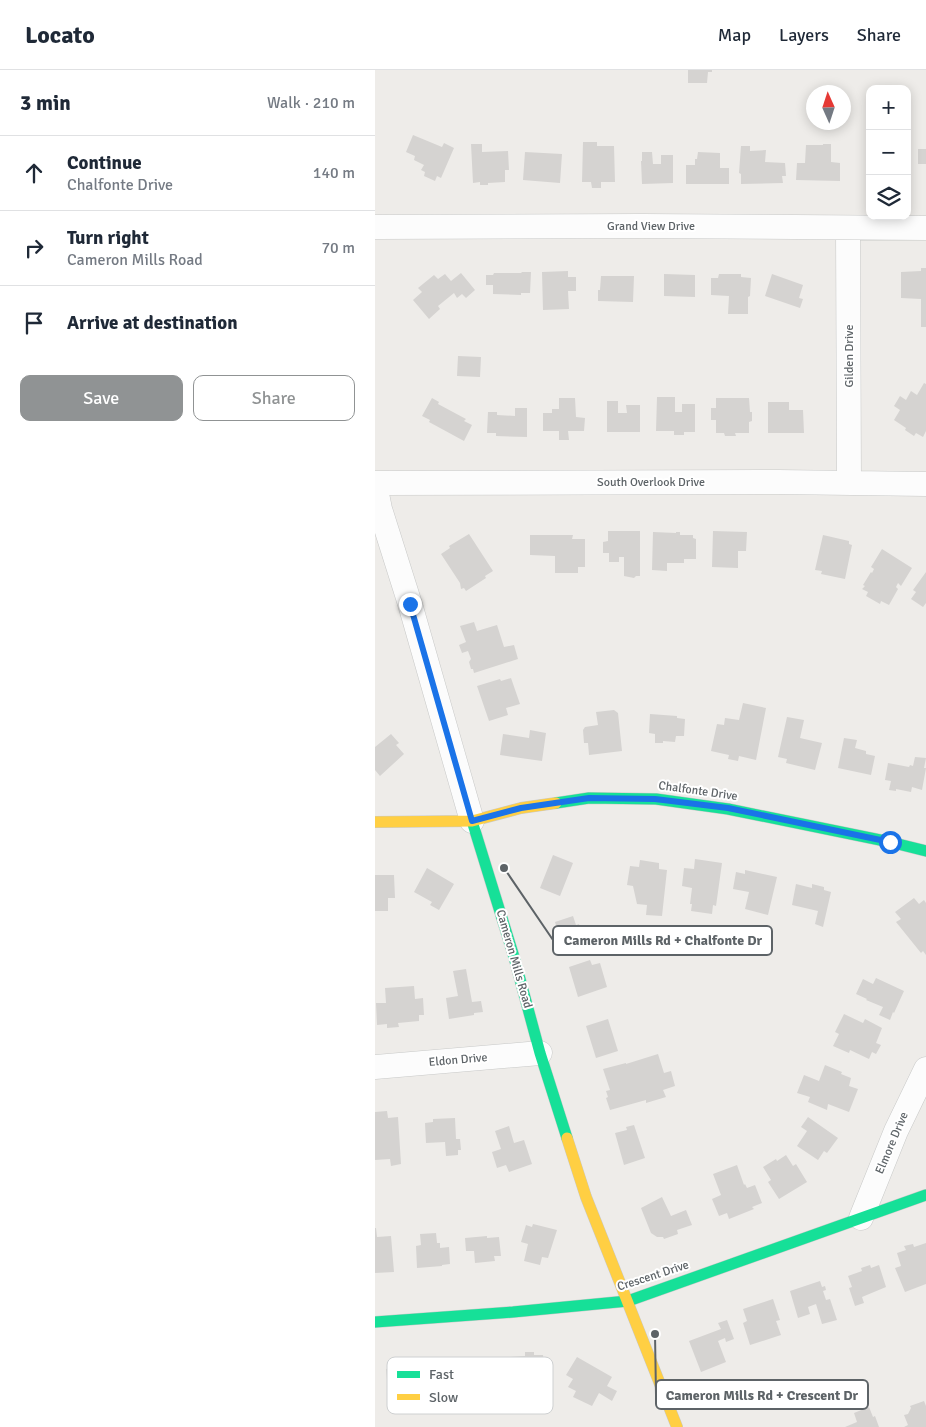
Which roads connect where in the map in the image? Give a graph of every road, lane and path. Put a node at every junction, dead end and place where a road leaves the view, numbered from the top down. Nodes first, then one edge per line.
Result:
1 (375, 227) edge
2 (848, 228) junction
3 (926, 228) edge
4 (375, 483) edge
5 (849, 483) junction
6 (926, 485) edge
7 (472, 821) junction
8 (375, 822) edge
9 (926, 851) edge
10 (540, 1053) junction
11 (375, 1067) edge
12 (926, 1069) edge
13 (926, 1195) edge
14 (861, 1218) junction
15 (628, 1301) junction
16 (375, 1322) edge
17 (677, 1427) edge

1 - 2 street, Grand View Drive
2 - 3 street, Grand View Drive
2 - 5 street, Gilden Drive
4 - 5 street, South Overlook Drive
4 - 7 street, Cameron Mills Road
5 - 6 street, South Overlook Drive
7 - 8 street, Chalfonte Drive
7 - 9 street, Chalfonte Drive
7 - 10 street, Cameron Mills Road
10 - 11 street, Eldon Drive
10 - 15 street, Cameron Mills Road
12 - 14 street, Elmore Drive
13 - 14 street, Crescent Drive
14 - 15 street, Crescent Drive
15 - 16 street, Crescent Drive
15 - 17 street, Cameron Mills Road

